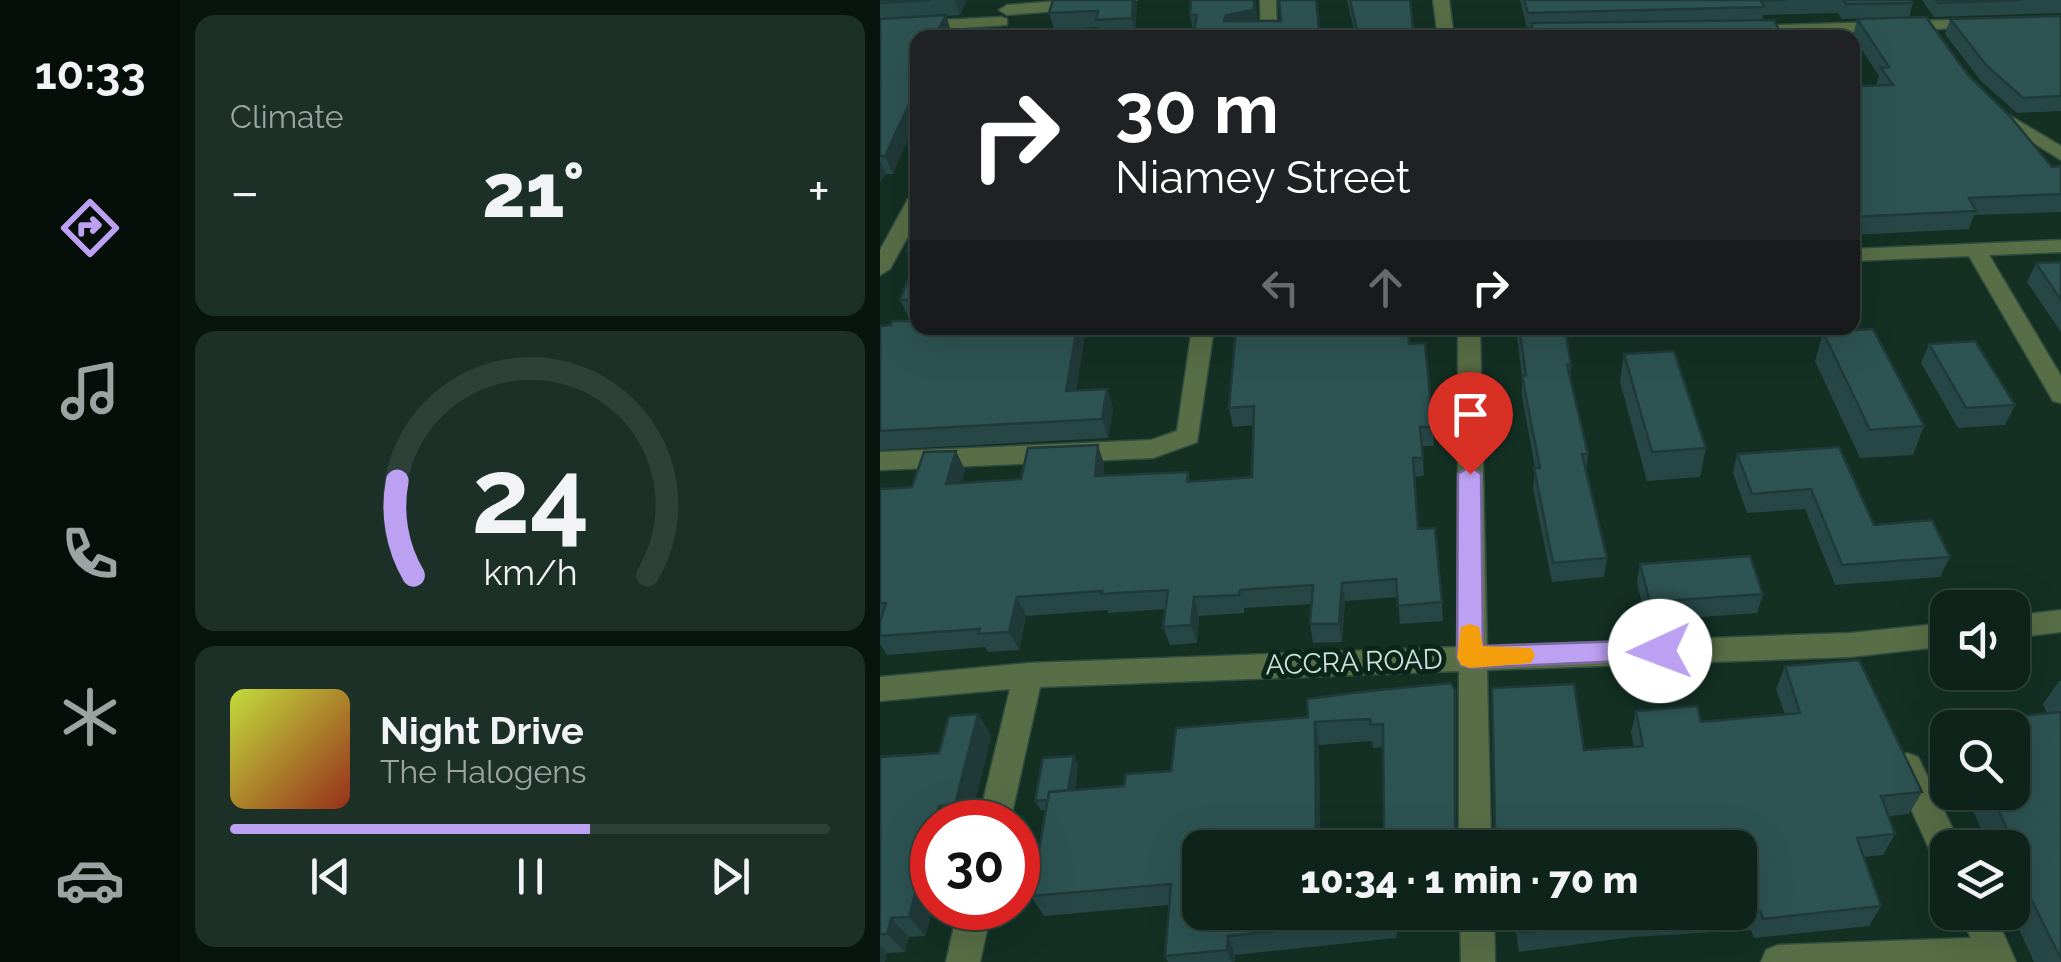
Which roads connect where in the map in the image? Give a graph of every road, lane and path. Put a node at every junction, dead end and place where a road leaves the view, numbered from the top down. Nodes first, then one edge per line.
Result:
1 (1129, 0) edge
2 (1268, 0) edge
3 (1442, 0) edge
4 (1003, 17) edge
5 (2005, 24) edge
6 (880, 28) edge
7 (1266, 30) edge
8 (1445, 30) edge
9 (1775, 30) edge
10 (1978, 97) edge
11 (2061, 154) edge
12 (910, 228) edge
13 (2061, 246) edge
14 (1976, 250) junction
15 (1860, 255) edge
16 (880, 269) edge
17 (1202, 335) edge
18 (1469, 335) edge
19 (2061, 396) edge
20 (880, 461) edge
21 (2061, 621) edge
22 (2030, 625) edge
23 (1930, 636) edge
24 (1850, 645) junction
25 (1470, 657) junction
26 (1028, 675) junction
27 (1866, 680) edge
28 (880, 689) edge
29 (1890, 731) edge
30 (999, 800) edge
31 (1475, 830) edge
32 (1937, 830) edge
33 (970, 930) edge
34 (1477, 930) edge
35 (1984, 930) edge
36 (1997, 959) edge
37 (963, 962) edge
38 (1478, 962) edge
39 (1778, 962) edge

1 - 4 street
2 - 7 street
3 - 8 street
4 - 6 street
5 - 9 street
10 - 11 street
12 - 16 street
13 - 14 street
14 - 15 street
14 - 19 street
17 - 20 street
18 - 25 street
21 - 22 street
23 - 24 street, ACCRA ROAD
24 - 25 street, ACCRA ROAD
24 - 27 street
25 - 26 street, ACCRA ROAD
25 - 31 street
26 - 28 street, ACCRA ROAD
26 - 30 street
29 - 32 street
33 - 37 street
34 - 38 street
35 - 36 street
36 - 39 street

